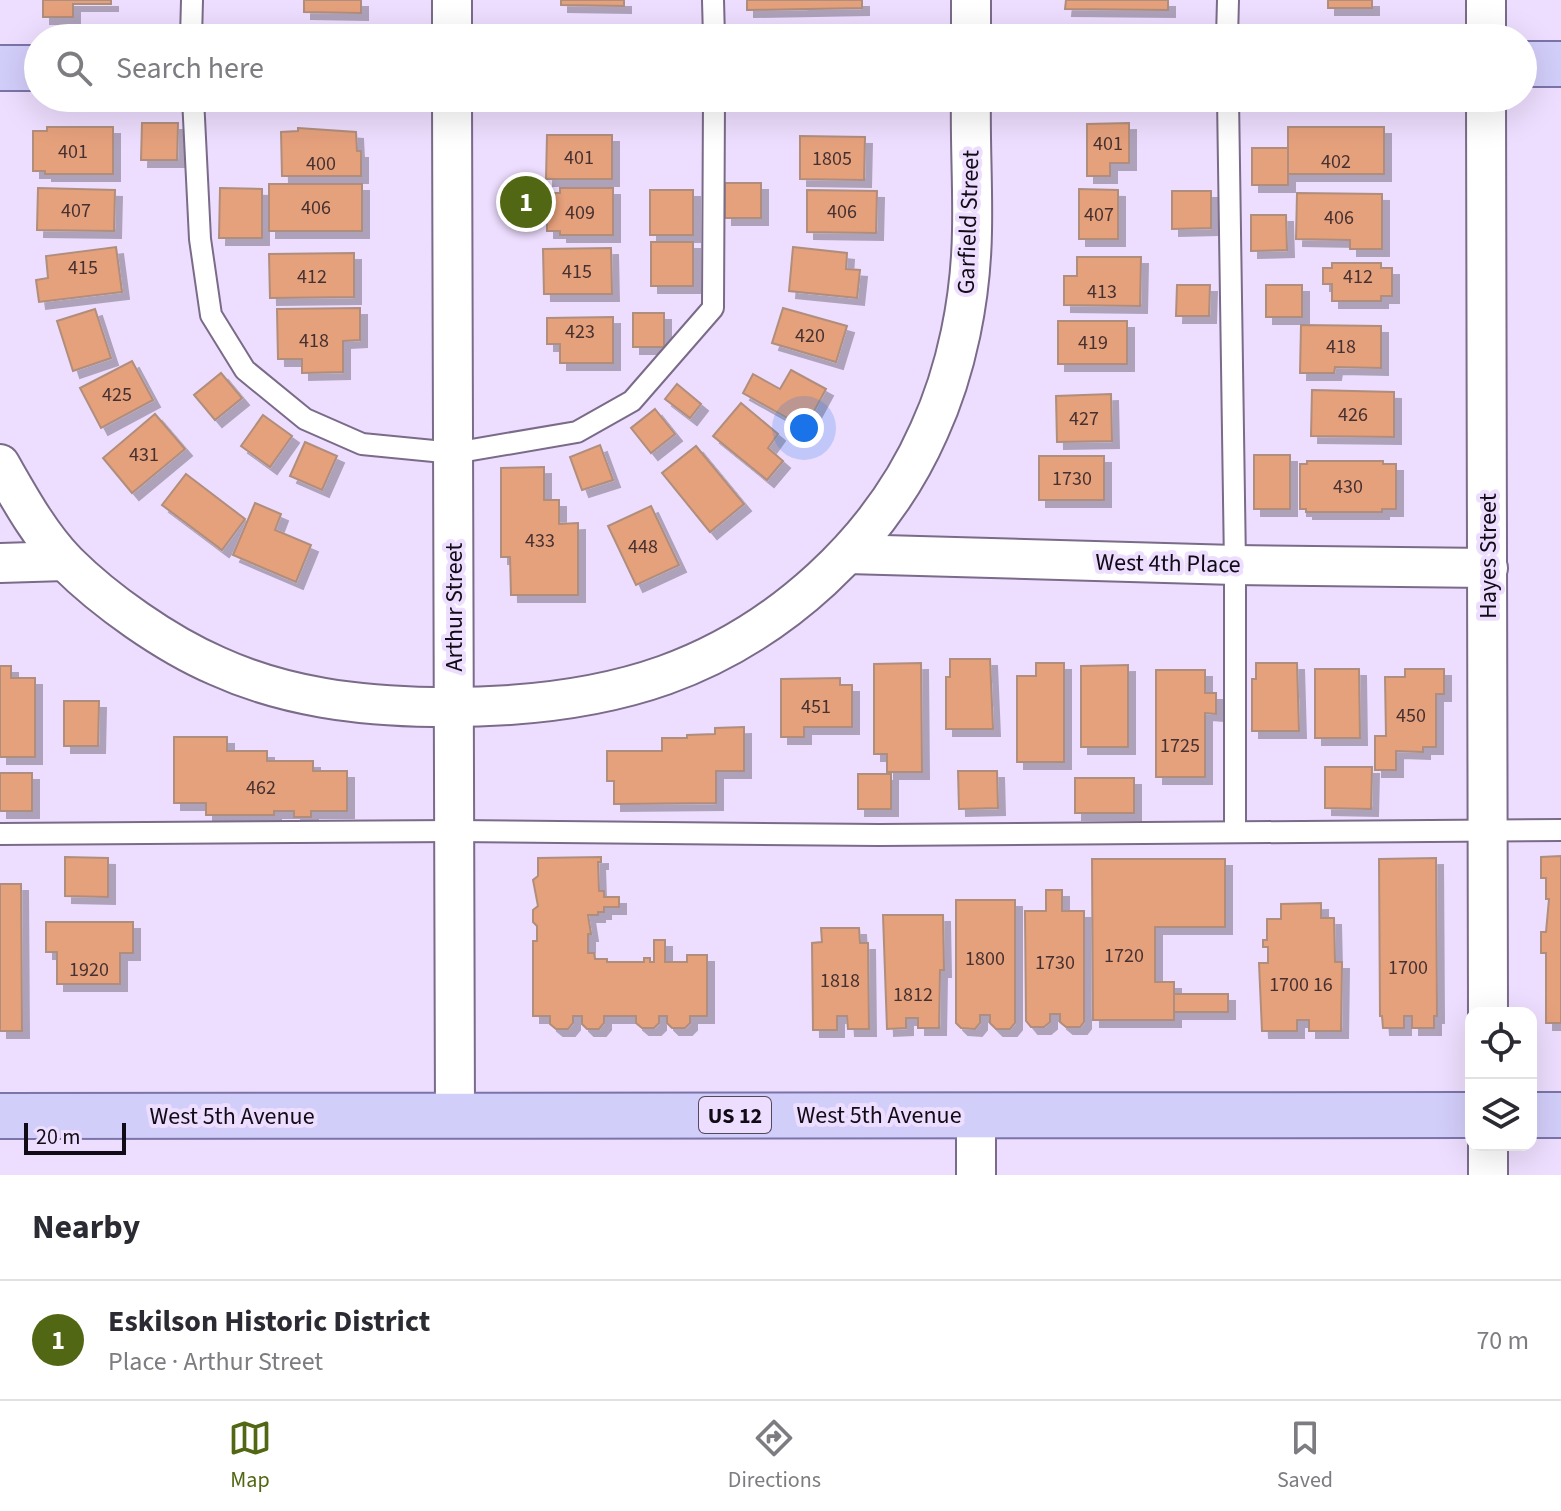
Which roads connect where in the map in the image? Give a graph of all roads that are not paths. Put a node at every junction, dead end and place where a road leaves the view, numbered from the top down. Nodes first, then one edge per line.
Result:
1 (192, 0) edge
2 (452, 0) edge
3 (713, 0) edge
4 (971, 0) edge
5 (1228, 0) edge
6 (1486, 0) edge
7 (191, 24) edge
8 (452, 24) edge
9 (714, 24) edge
10 (971, 24) edge
11 (1227, 24) edge
12 (1486, 24) edge
13 (1537, 64) edge
14 (1561, 64) edge
15 (0, 68) edge
16 (24, 68) edge
17 (194, 112) edge
18 (452, 112) edge
19 (714, 112) edge
20 (971, 112) edge
21 (1228, 112) edge
22 (1486, 112) edge
23 (454, 453) junction
24 (0, 464) edge
25 (848, 554) junction
26 (65, 561) junction
27 (0, 563) edge
28 (1235, 565) junction
29 (1488, 568) junction
30 (455, 707) junction
31 (1561, 830) edge
32 (455, 831) junction
33 (1235, 831) junction
34 (1489, 831) junction
35 (0, 834) edge
36 (1488, 1007) edge
37 (976, 1115) junction
38 (1465, 1115) edge
39 (1537, 1115) edge
40 (1561, 1115) edge
41 (0, 1116) edge
42 (455, 1116) junction
43 (1488, 1151) edge
44 (976, 1175) edge
45 (1488, 1175) edge

1 - 7 lane
2 - 8 street
3 - 9 lane
4 - 10 street
5 - 11 lane
6 - 12 street
13 - 14 main road
15 - 16 main road
17 - 23 lane
18 - 23 street, Arthur Street
19 - 23 lane
20 - 25 street, Garfield Street
21 - 28 lane
22 - 29 street, Hayes Street
23 - 30 street, Arthur Street
24 - 26 street, Garfield Street
25 - 28 street, West 4th Place
25 - 30 street, Garfield Street
26 - 27 street
26 - 30 street, Garfield Street
28 - 29 street, West 4th Place
28 - 33 lane
29 - 34 street, Hayes Street
30 - 32 street, Arthur Street
31 - 34 lane
32 - 33 lane
32 - 35 lane
32 - 42 street, Arthur Street
33 - 34 lane
34 - 36 street, Hayes Street
37 - 38 main road, West 5th Avenue / US 12
37 - 42 main road, West 5th Avenue / US 12
37 - 44 street
39 - 40 main road
41 - 42 main road, West 5th Avenue / US 12
43 - 45 street

